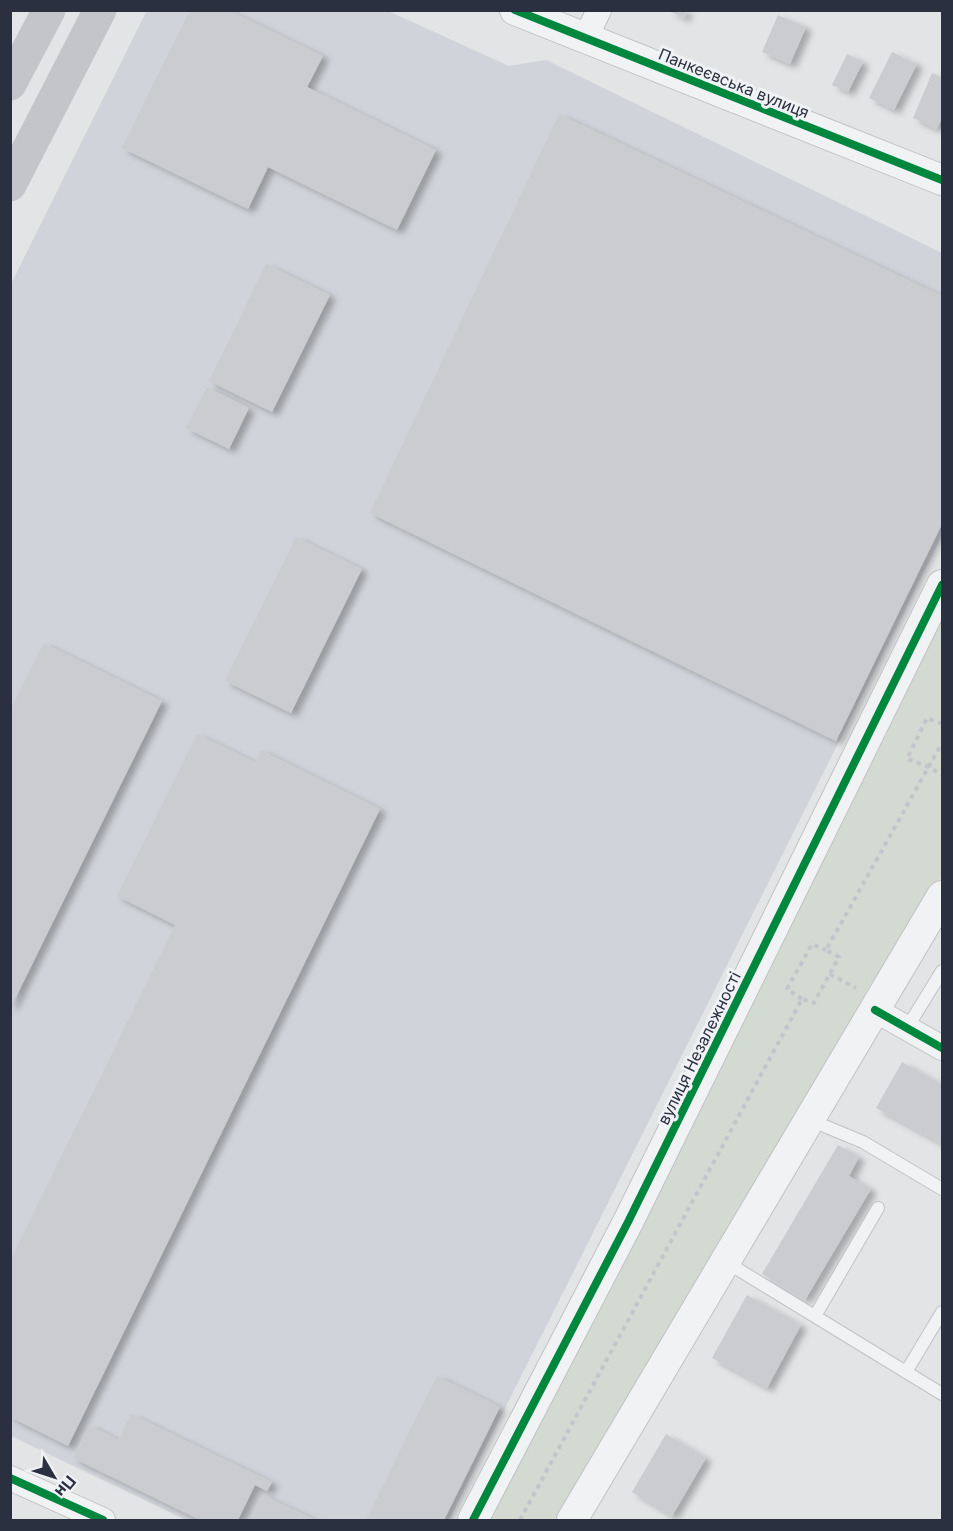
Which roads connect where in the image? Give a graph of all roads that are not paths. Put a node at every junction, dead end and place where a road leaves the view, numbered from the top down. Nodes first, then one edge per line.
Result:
1 (49, 10) edge
2 (100, 10) edge
3 (515, 10) edge
4 (599, 10) edge
5 (585, 39) junction
6 (10, 84) edge
7 (942, 180) edge
8 (10, 185) edge
9 (942, 585) edge
10 (942, 896) edge
11 (942, 971) edge
12 (875, 1010) junction
13 (907, 1028) junction
14 (942, 1048) edge
15 (810, 1120) junction
16 (942, 1189) edge
17 (879, 1208) dead end
18 (726, 1261) junction
19 (942, 1312) edge
20 (815, 1316) junction
21 (906, 1372) junction
22 (942, 1394) edge
23 (10, 1478) edge
24 (103, 1521) edge
25 (473, 1521) edge
26 (572, 1521) edge

1 - 6 main road
2 - 8 main road
3 - 5 street, Панкеєвська вулиця
4 - 5 street
5 - 7 street, Панкеєвська вулиця
9 - 25 street, вулиця Незалежності
10 - 12 street
11 - 13 lane
12 - 13 street
12 - 15 street
13 - 14 street
15 - 16 lane
15 - 18 street
17 - 20 lane
18 - 20 lane
18 - 26 street
19 - 21 lane
20 - 21 lane
21 - 22 lane
23 - 24 street

